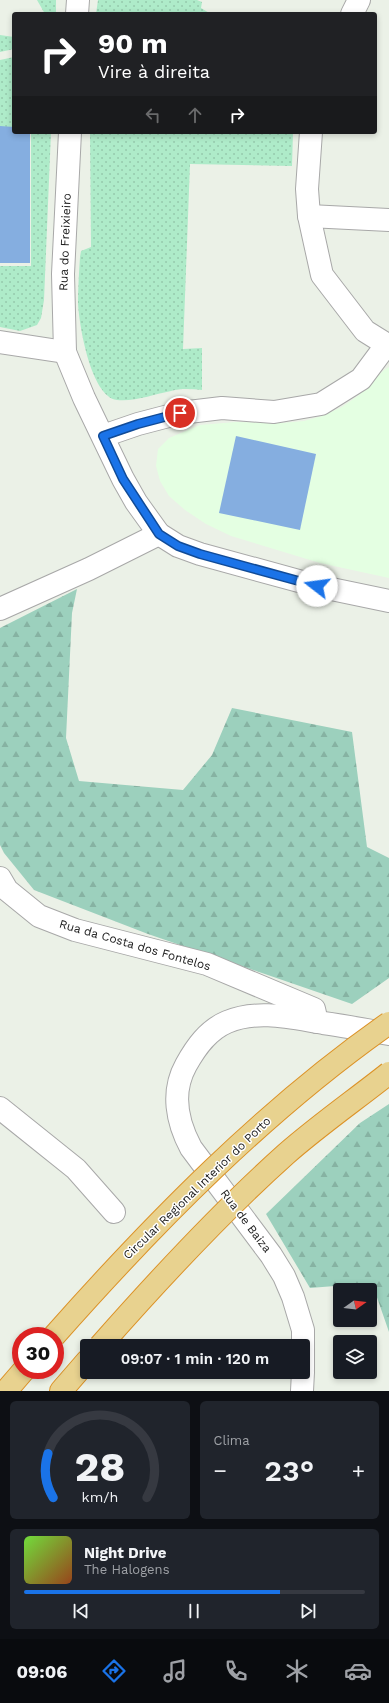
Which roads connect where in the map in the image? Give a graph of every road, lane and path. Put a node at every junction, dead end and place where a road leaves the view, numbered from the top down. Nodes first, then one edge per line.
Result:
1 (78, 0) edge
2 (359, 0) edge
3 (77, 12) edge
4 (353, 12) edge
5 (70, 134) edge
6 (312, 134) edge
7 (309, 216) junction
8 (389, 220) edge
9 (0, 342) edge
10 (388, 345) edge
11 (65, 352) junction
12 (103, 436) junction
13 (159, 534) junction
14 (389, 601) edge
15 (0, 609) edge
16 (0, 878) edge
17 (317, 1022) junction
18 (389, 1023) edge
19 (389, 1034) edge
20 (389, 1074) edge
21 (0, 1108) edge
22 (114, 1212) dead end
23 (62, 1327) edge
24 (106, 1339) edge
25 (303, 1339) edge
26 (80, 1369) edge
27 (16, 1379) edge
28 (303, 1379) edge
29 (6, 1391) edge
30 (60, 1391) edge
31 (302, 1391) edge

1 - 3 street
2 - 4 street
5 - 11 street, Rua do Freixieiro
6 - 7 street
7 - 8 street
7 - 10 street
9 - 11 street
10 - 12 street
11 - 12 street
12 - 13 street
13 - 14 street
13 - 15 street
16 - 17 street, Rua da Costa dos Fontelos
17 - 19 street, Rua de Baiza
17 - 25 street, Rua de Baiza
18 - 23 highway, Circular Regional Interior do Porto, bridge
20 - 24 highway, bridge
21 - 22 street
26 - 30 highway
27 - 29 highway
28 - 31 street, Rua de Baiza

